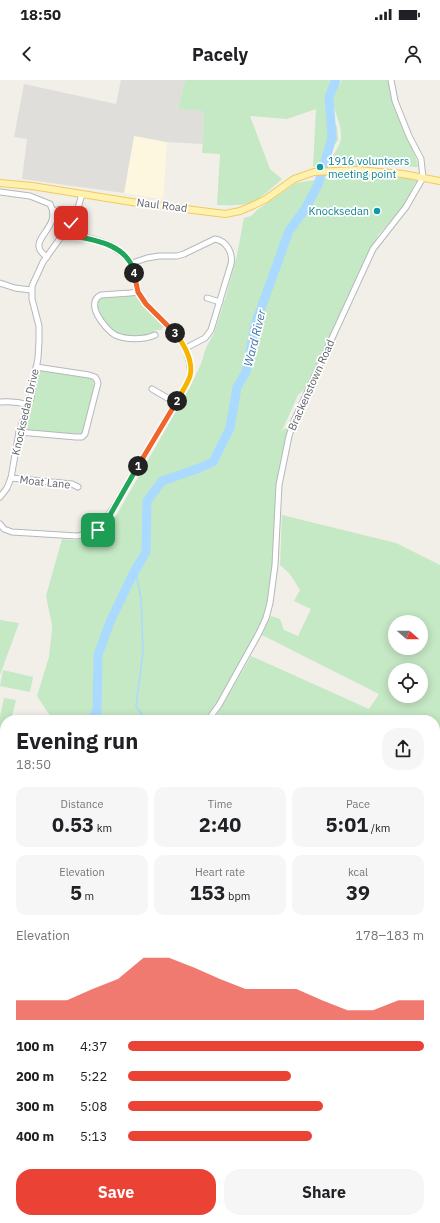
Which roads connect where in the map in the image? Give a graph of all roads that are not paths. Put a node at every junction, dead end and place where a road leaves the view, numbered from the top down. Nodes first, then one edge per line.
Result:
1 (391, 80) edge
2 (424, 178) junction
3 (440, 181) edge
4 (0, 183) edge
5 (0, 192) edge
6 (82, 194) junction
7 (53, 210) junction
8 (76, 213) junction
9 (65, 232) junction
10 (47, 257) junction
11 (132, 263) junction
12 (0, 283) edge
13 (32, 290) junction
14 (138, 292) junction
15 (206, 298) dead end
16 (220, 302) junction
17 (155, 335) dead end
18 (186, 348) junction
19 (36, 367) junction
20 (152, 389) dead end
21 (0, 402) edge
22 (176, 403) junction
23 (29, 405) junction
24 (19, 432) junction
25 (11, 478) junction
26 (78, 487) dead end
27 (0, 497) edge
28 (0, 524) edge
29 (212, 715) edge

1 - 2 street
2 - 3 main road
2 - 6 main road, Naul Road
2 - 29 street, Brackenstown Road
4 - 6 main road, Naul Road
5 - 7 street
6 - 8 street, Knocksedan Drive
7 - 8 street
7 - 10 street
8 - 9 street, Knocksedan Drive
9 - 10 street, Knocksedan Drive
9 - 11 street
10 - 13 street, Knocksedan Drive
11 - 14 street
11 - 16 street
12 - 13 street
13 - 19 street, Knocksedan Drive
14 - 17 street
14 - 18 street
15 - 16 street
16 - 18 street
18 - 22 street
19 - 23 street, Knocksedan Drive
19 - 24 street
20 - 22 street
21 - 23 street
22 - 28 street
23 - 24 street, Knocksedan Drive
24 - 25 street, Knocksedan Drive
25 - 26 street, Moat Lane
25 - 27 street, Knocksedan Drive

